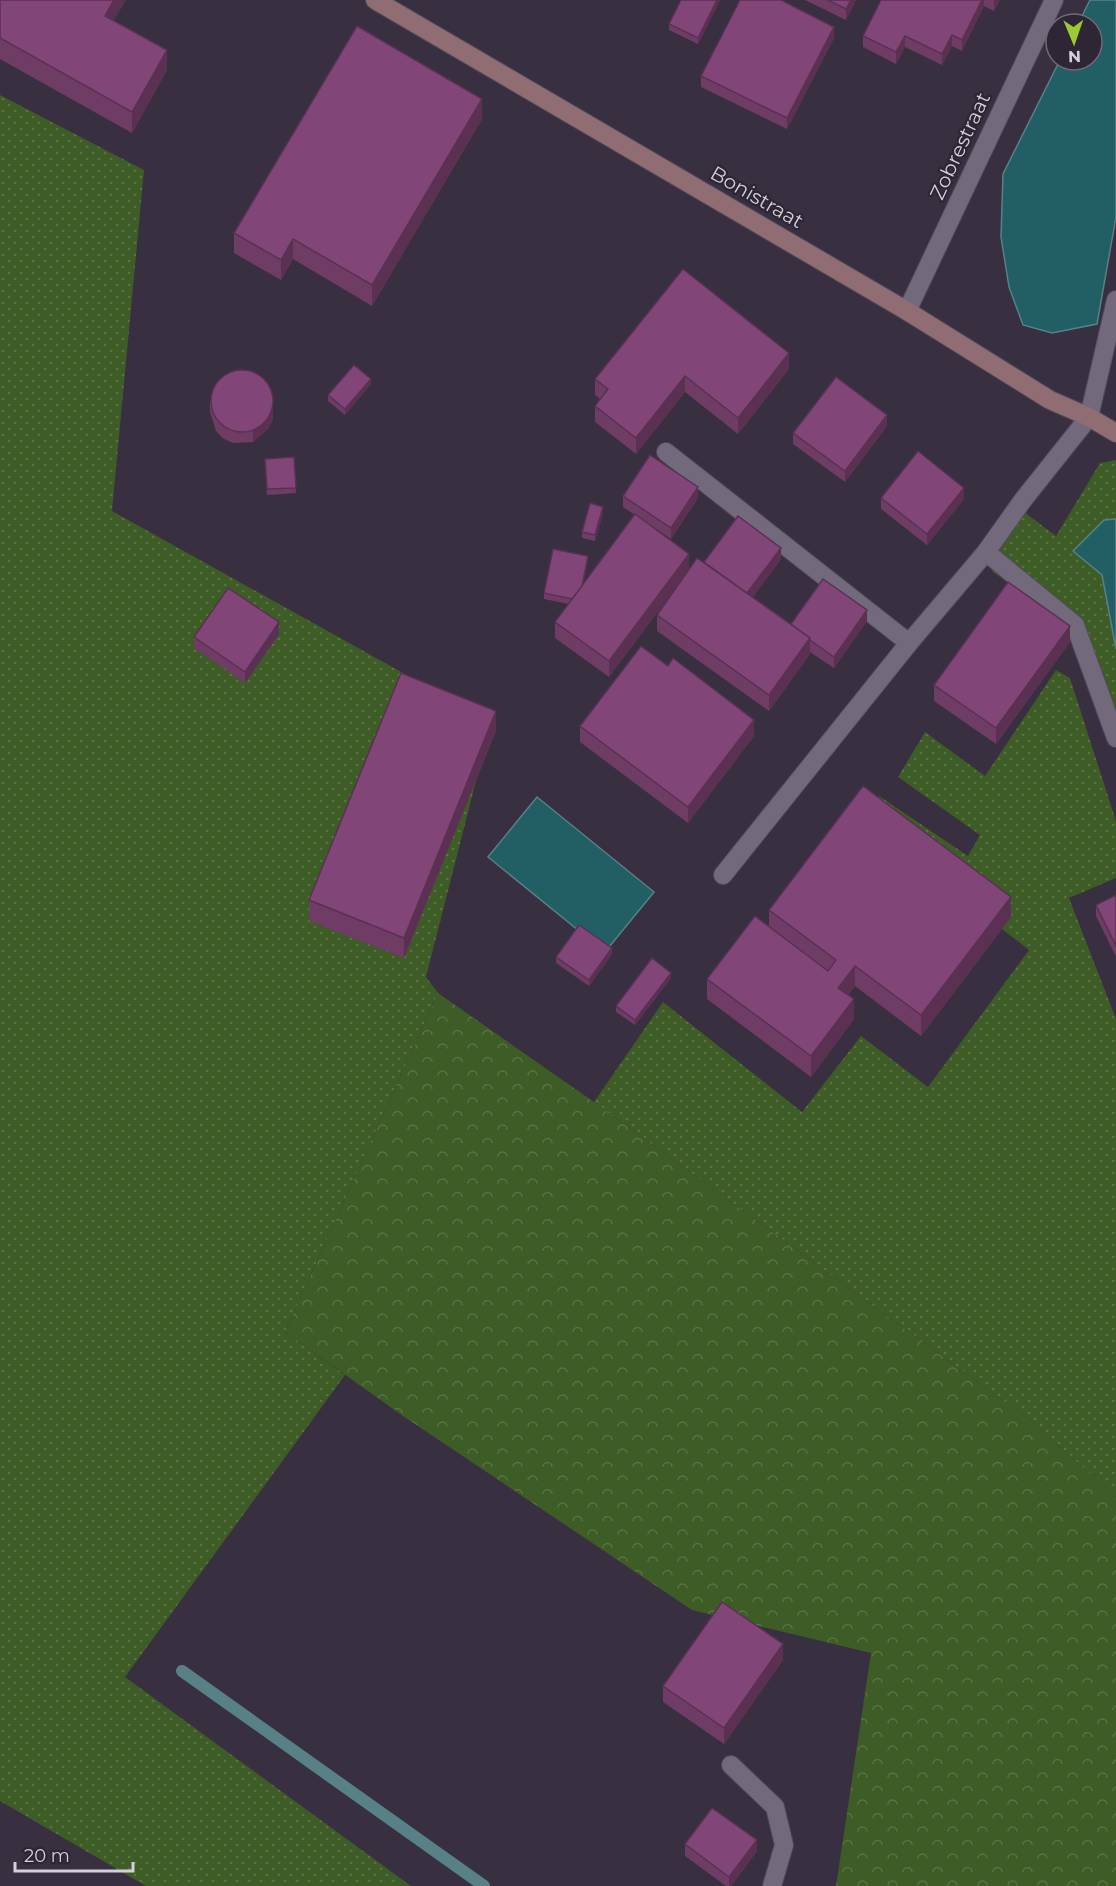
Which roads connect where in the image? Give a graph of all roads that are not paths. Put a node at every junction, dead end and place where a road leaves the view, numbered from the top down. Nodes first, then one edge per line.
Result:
1 (375, 0) edge
2 (1054, 0) edge
3 (1116, 300) edge
4 (907, 311) junction
5 (1089, 417) junction
6 (1116, 433) edge
7 (666, 452) dead end
8 (986, 552) junction
9 (909, 644) junction
10 (1116, 738) edge
11 (723, 875) dead end
12 (731, 1765) dead end
13 (772, 1886) edge

1 - 4 street, Bonistraat
2 - 4 street, Zobrestraat
3 - 5 street
4 - 5 street, Bonistraat
5 - 6 street, Bonistraat
5 - 8 street
7 - 9 street
8 - 9 street
8 - 10 street
9 - 11 street
12 - 13 street

